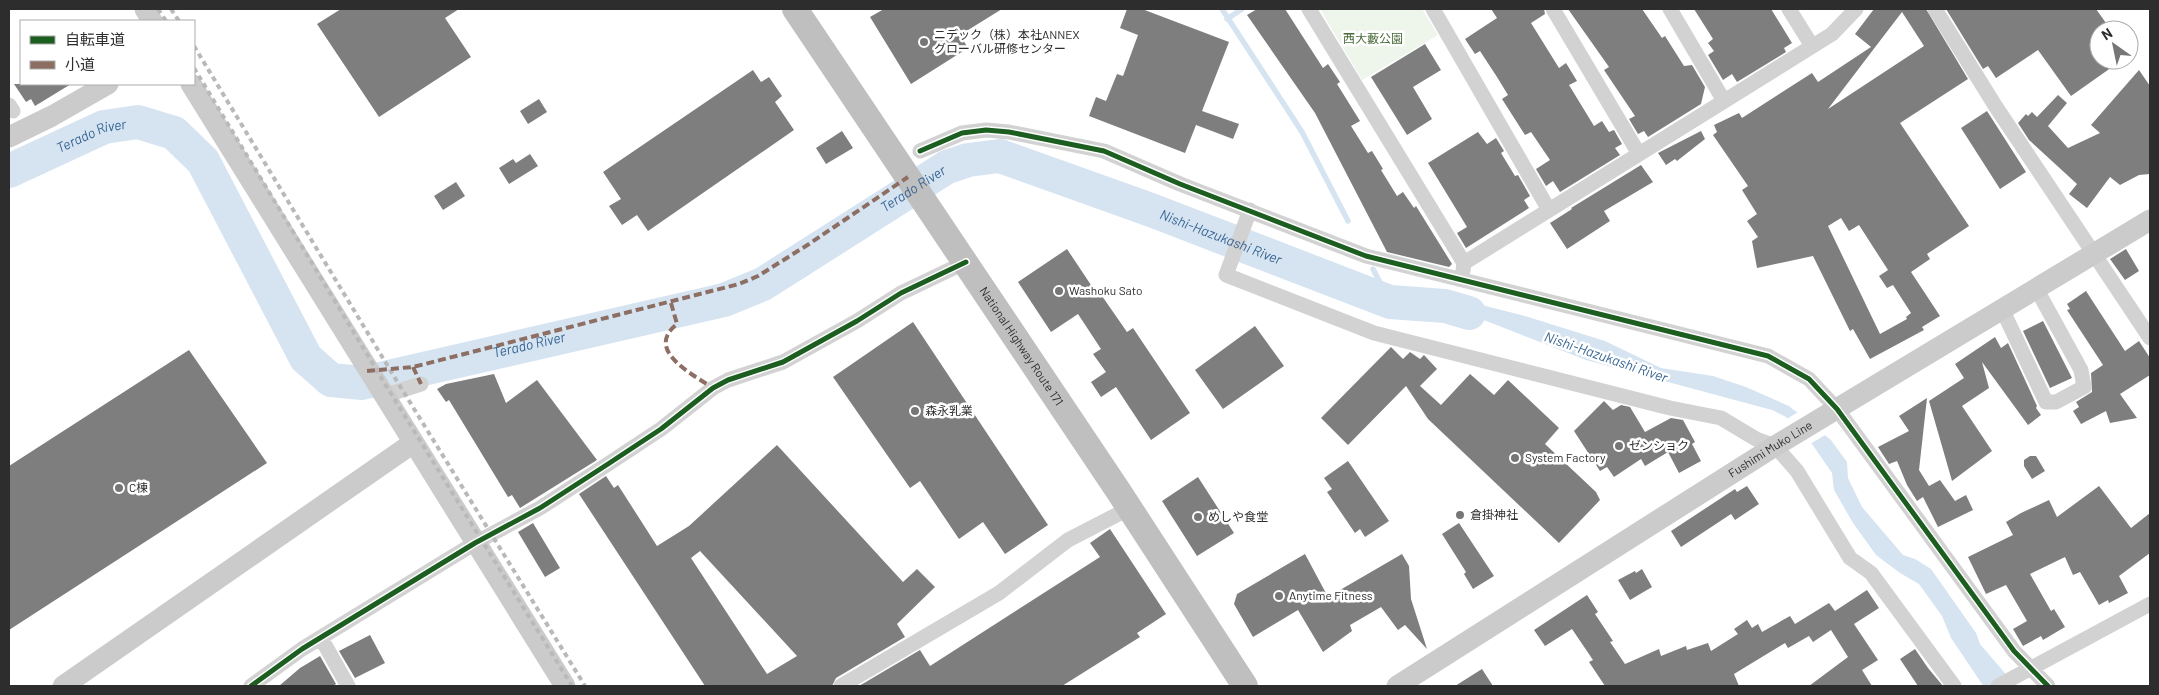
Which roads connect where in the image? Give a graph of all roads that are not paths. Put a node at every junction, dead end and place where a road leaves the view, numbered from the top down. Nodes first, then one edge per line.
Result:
1 (145, 9) edge
2 (796, 9) edge
3 (1309, 9) edge
4 (1433, 9) edge
5 (1553, 9) edge
6 (1670, 9) edge
7 (1789, 9) edge
8 (1856, 9) edge
9 (1935, 9) edge
10 (151, 20) edge
11 (1812, 46) junction
12 (106, 85) edge
13 (192, 85) edge
14 (1724, 101) junction
15 (9, 137) edge
16 (920, 151) dead end
17 (1639, 154) junction
18 (1250, 210) junction
19 (1548, 210) junction
20 (2150, 220) edge
21 (2094, 254) junction
22 (966, 262) junction
23 (1464, 263) junction
24 (1461, 281) junction
25 (2036, 288) junction
26 (2002, 309) junction
27 (2150, 338) edge
28 (421, 384) dead end
29 (376, 385) junction
30 (1837, 409) junction
31 (413, 443) junction
32 (1775, 446) junction
33 (1128, 509) junction
34 (475, 543) junction
35 (2150, 604) edge
36 (321, 638) junction
37 (2027, 669) junction
38 (63, 686) edge
39 (251, 686) edge
40 (348, 686) edge
41 (565, 686) edge
42 (841, 686) edge
43 (1245, 686) edge
44 (1398, 686) edge
45 (1954, 686) edge
46 (1998, 686) edge
47 (2048, 686) edge

1 - 10 street
2 - 22 highway, National Highway Route 171
3 - 23 street
4 - 19 street
5 - 17 street
6 - 14 street
7 - 11 street
8 - 11 street
9 - 21 street
11 - 14 street
12 - 15 street
13 - 29 street
14 - 17 street
16 - 18 street
17 - 19 street
18 - 24 street
18 - 32 street
19 - 23 street
20 - 21 street, Fushimi Muko Line
21 - 25 street, Fushimi Muko Line
21 - 27 street
22 - 33 highway, National Highway Route 171
22 - 34 street
23 - 24 street
24 - 30 street
25 - 26 street, Fushimi Muko Line
25 - 26 street
26 - 30 street, Fushimi Muko Line
28 - 29 street
29 - 31 street
30 - 32 street, Fushimi Muko Line
30 - 37 street
31 - 34 street
31 - 38 street
32 - 44 street, Fushimi Muko Line
32 - 45 street
33 - 42 street
33 - 43 highway, National Highway Route 171
34 - 36 street
34 - 41 street
35 - 37 street
36 - 39 street
36 - 40 street
37 - 46 street
37 - 47 street

